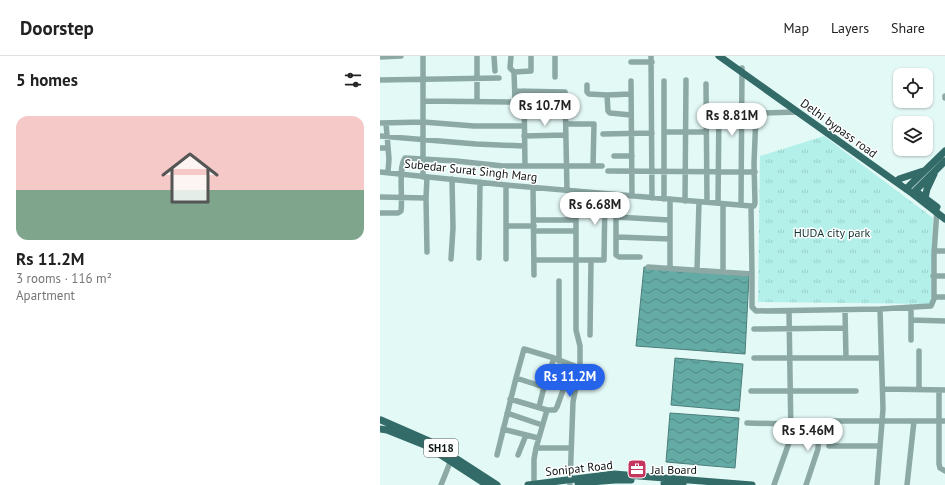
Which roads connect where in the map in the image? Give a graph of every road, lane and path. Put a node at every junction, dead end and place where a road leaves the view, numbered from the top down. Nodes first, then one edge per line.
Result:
1 (402, 56) edge
2 (423, 56) edge
3 (477, 56) edge
4 (494, 56) edge
5 (511, 56) edge
6 (531, 56) edge
7 (555, 56) edge
8 (719, 56) edge
9 (726, 56) edge
10 (380, 58) edge
11 (652, 59) edge
12 (631, 62) dead end
13 (742, 70) junction
14 (495, 71) dead end
15 (514, 72) junction
16 (556, 77) dead end
17 (499, 78) dead end
18 (423, 79) junction
19 (477, 79) junction
20 (380, 80) edge
21 (686, 80) dead end
22 (631, 81) dead end
23 (664, 81) dead end
24 (706, 84) dead end
25 (587, 85) dead end
26 (524, 90) junction
27 (515, 91) junction
28 (631, 94) junction
29 (607, 95) junction
30 (423, 101) junction
31 (477, 101) junction
32 (741, 107) junction
33 (566, 112) junction
34 (797, 112) junction
35 (524, 113) junction
36 (631, 115) junction
37 (424, 122) junction
38 (383, 123) edge
39 (566, 124) junction
40 (524, 126) junction
41 (664, 132) junction
42 (686, 132) junction
43 (706, 132) junction
44 (632, 133) junction
45 (652, 133) junction
46 (604, 134) dead end
47 (380, 136) edge
48 (524, 136) junction
49 (566, 136) junction
50 (388, 137) junction
51 (423, 140) junction
52 (524, 146) junction
53 (380, 148) edge
54 (388, 148) junction
55 (945, 151) edge
56 (614, 156) dead end
57 (632, 156) junction
58 (423, 158) junction
59 (944, 162) edge
60 (525, 166) junction
61 (566, 166) junction
62 (593, 166) junction
63 (602, 166) dead end
64 (935, 170) junction
65 (608, 171) dead end
66 (632, 171) junction
67 (652, 171) junction
68 (664, 171) junction
69 (686, 171) junction
70 (707, 171) junction
71 (719, 171) junction
72 (925, 171) junction
73 (380, 172) edge
74 (388, 172) junction
75 (741, 172) junction
76 (754, 172) junction
77 (402, 174) junction
78 (425, 177) junction
79 (452, 179) junction
80 (899, 179) junction
81 (480, 182) junction
82 (506, 185) junction
83 (533, 187) junction
84 (567, 190) junction
85 (911, 190) junction
86 (576, 191) junction
87 (604, 194) junction
88 (616, 195) junction
89 (402, 196) junction
90 (632, 196) junction
91 (380, 197) edge
92 (426, 198) junction
93 (652, 198) junction
94 (925, 198) junction
95 (667, 199) junction
96 (685, 200) junction
97 (699, 202) junction
98 (707, 202) junction
99 (721, 204) junction
100 (741, 206) junction
101 (751, 206) junction
102 (937, 211) junction
103 (380, 213) edge
104 (945, 214) edge
105 (616, 217) junction
106 (945, 219) edge
107 (534, 220) junction
108 (576, 220) junction
109 (669, 220) junction
110 (506, 226) junction
111 (534, 229) junction
112 (576, 231) junction
113 (617, 237) junction
114 (670, 239) junction
115 (934, 251) junction
116 (945, 251) edge
117 (427, 252) dead end
118 (640, 257) dead end
119 (479, 258) dead end
120 (451, 259) dead end
121 (506, 259) dead end
122 (534, 260) junction
123 (576, 260) junction
124 (592, 261) junction
125 (648, 267) dead end
126 (670, 268) junction
127 (697, 270) junction
128 (723, 272) junction
129 (752, 274) junction
130 (534, 275) dead end
131 (933, 276) junction
132 (945, 276) edge
133 (559, 281) dead end
134 (934, 297) junction
135 (945, 297) edge
136 (911, 307) junction
137 (789, 310) junction
138 (845, 310) junction
139 (880, 310) junction
140 (911, 320) junction
141 (945, 320) edge
142 (789, 328) junction
143 (845, 328) junction
144 (754, 329) dead end
145 (590, 335) dead end
146 (911, 340) dead end
147 (919, 351) dead end
148 (754, 358) dead end
149 (790, 358) junction
150 (846, 358) junction
151 (881, 358) junction
152 (557, 359) junction
153 (572, 365) junction
154 (580, 368) junction
155 (579, 376) junction
156 (591, 377) dead end
157 (516, 378) junction
158 (544, 387) junction
159 (919, 389) junction
160 (883, 390) junction
161 (942, 390) edge
162 (751, 391) dead end
163 (790, 391) junction
164 (856, 391) dead end
165 (510, 399) junction
166 (539, 407) junction
167 (547, 410) junction
168 (507, 413) junction
169 (882, 420) junction
170 (819, 421) junction
171 (914, 421) junction
172 (942, 421) edge
173 (380, 423) edge
174 (747, 423) dead end
175 (791, 423) junction
176 (542, 425) junction
177 (503, 428) junction
178 (526, 435) junction
179 (538, 438) junction
180 (942, 442) edge
181 (829, 446) dead end
182 (880, 446) junction
183 (536, 448) junction
184 (570, 448) junction
185 (497, 455) dead end
186 (518, 455) dead end
187 (451, 460) junction
188 (945, 471) edge
189 (658, 480) junction
190 (570, 481) junction
191 (627, 483) edge
192 (721, 484) edge
193 (441, 485) edge
194 (487, 485) edge
195 (497, 485) edge
196 (531, 485) edge
197 (560, 485) edge
198 (683, 485) edge
199 (752, 485) edge
200 (774, 485) edge
201 (806, 485) edge
202 (877, 485) edge
203 (907, 485) edge

1 - 10 street
2 - 18 street
3 - 19 street
4 - 14 street
5 - 15 street
6 - 15 street
7 - 16 street
8 - 13 main road, Delhi bypass road
9 - 13 main road, Delhi bypass road
11 - 12 street
11 - 45 street
13 - 32 street
13 - 34 main road, Delhi bypass road
13 - 80 main road, Delhi bypass road
15 - 27 street
17 - 19 street
18 - 19 street
18 - 20 street
18 - 30 street
19 - 31 street
21 - 42 street
22 - 28 street
23 - 41 street
24 - 43 street
25 - 29 street
26 - 27 street
26 - 33 street
26 - 35 street
27 - 31 street
28 - 29 street
28 - 36 street
29 - 36 street
30 - 31 street
30 - 37 street
32 - 71 street
32 - 75 street
33 - 35 street
33 - 39 street
34 - 76 street
34 - 85 main road, Delhi bypass road
35 - 40 street
36 - 44 street
37 - 38 street
37 - 40 street
37 - 51 street
38 - 50 street
39 - 49 street
39 - 62 street
40 - 48 street
41 - 42 street
41 - 68 street
42 - 43 street
42 - 69 street
43 - 70 street
44 - 45 street
44 - 46 street
44 - 57 street
45 - 67 street
47 - 50 street
48 - 49 street
48 - 52 street
49 - 61 street
50 - 51 street
50 - 54 street
51 - 52 street
51 - 58 street
52 - 60 street
53 - 54 street
54 - 74 street
55 - 72 main road
56 - 57 street
57 - 66 street
58 - 60 street
58 - 77 street
58 - 78 street
59 - 64 main road
60 - 61 street
61 - 62 street
61 - 84 street
62 - 63 street
64 - 85 main road
64 - 94 main road
65 - 66 street
66 - 67 street
66 - 90 street
67 - 68 street
67 - 93 street
68 - 69 street
68 - 95 street
69 - 70 street
69 - 96 street
70 - 71 street
70 - 98 street
71 - 75 street
71 - 99 street
72 - 80 main road
72 - 85 main road
73 - 74 street, Subedar Surat Singh Marg
74 - 77 street, Subedar Surat Singh Marg
75 - 76 street
75 - 100 street
76 - 101 street
77 - 78 street, Subedar Surat Singh Marg
77 - 89 street
78 - 79 street, Subedar Surat Singh Marg
78 - 92 street
79 - 81 street, Subedar Surat Singh Marg
79 - 120 street
80 - 85 main road, Delhi bypass road
81 - 82 street, Subedar Surat Singh Marg
81 - 119 street
82 - 83 street, Subedar Surat Singh Marg
82 - 110 street
83 - 84 street, Subedar Surat Singh Marg
83 - 107 street
84 - 86 street, Subedar Surat Singh Marg
85 - 94 main road, Delhi bypass road
85 - 102 main road, Delhi bypass road
86 - 87 street, Subedar Surat Singh Marg
86 - 108 street
87 - 88 street, Subedar Surat Singh Marg
87 - 124 street
88 - 90 street, Subedar Surat Singh Marg
88 - 105 street
89 - 91 street
89 - 92 street
89 - 103 street
90 - 93 street, Subedar Surat Singh Marg
92 - 117 street
93 - 95 street, Subedar Surat Singh Marg
94 - 102 main road, Delhi bypass road
95 - 96 street, Subedar Surat Singh Marg
95 - 109 street
96 - 97 street, Subedar Surat Singh Marg
97 - 98 street, Subedar Surat Singh Marg
97 - 127 street
98 - 99 street, Subedar Surat Singh Marg
99 - 100 street, Subedar Surat Singh Marg
99 - 128 street
100 - 101 street, Subedar Surat Singh Marg
101 - 129 street
102 - 104 main road, Delhi bypass road
102 - 106 main road, Delhi bypass road
102 - 115 street
105 - 109 street
105 - 113 street
107 - 108 street
107 - 111 street
108 - 112 street
109 - 114 street
110 - 111 street
110 - 121 street
111 - 112 street
111 - 122 street
112 - 123 street
113 - 114 street
113 - 118 street
114 - 126 street
115 - 116 street
115 - 131 street
122 - 123 street
122 - 130 street
123 - 124 street
123 - 154 street
124 - 145 street
125 - 126 street
126 - 127 street
127 - 128 street
128 - 129 street
129 - 137 street
131 - 132 street
131 - 134 street
133 - 152 street
134 - 135 street
134 - 136 street
136 - 139 street
136 - 140 street
137 - 138 street
137 - 142 street
138 - 139 street
138 - 143 street
139 - 151 street
140 - 141 street
140 - 146 street
142 - 143 street
142 - 144 street
142 - 149 street
143 - 150 street
147 - 159 street
148 - 149 street
149 - 150 street
149 - 163 street
150 - 151 street
151 - 160 street
152 - 153 street
152 - 157 street
152 - 158 street
153 - 154 street
153 - 167 street
154 - 155 street
155 - 156 street
155 - 184 street
157 - 158 street
157 - 165 street
158 - 166 street
159 - 160 street
159 - 161 street
160 - 169 street
161 - 172 street
162 - 163 street
163 - 164 street
163 - 175 street
165 - 166 street
165 - 168 street
166 - 167 street
167 - 176 street
168 - 176 street
168 - 177 street
169 - 170 street
169 - 171 street
169 - 182 street
170 - 175 street
170 - 201 street
171 - 172 street
171 - 203 street
172 - 180 street
173 - 187 main road, SH18
173 - 195 main road, SH18
174 - 175 street
175 - 200 street
176 - 179 street
177 - 178 street
177 - 185 street
178 - 179 street
178 - 186 street
179 - 183 street
180 - 188 street
181 - 182 street
182 - 202 street
183 - 184 street
183 - 196 street
184 - 190 street
187 - 193 street
187 - 194 main road, SH18
189 - 190 main road, Sonipat Road
189 - 191 main road, Sonipat Road
189 - 192 main road, Sonipat Road
189 - 198 main road, Sonipat Road
190 - 191 main road, Sonipat Road
190 - 196 main road, Sonipat Road
190 - 197 main road, Sonipat Road
192 - 199 main road, Sonipat Road

